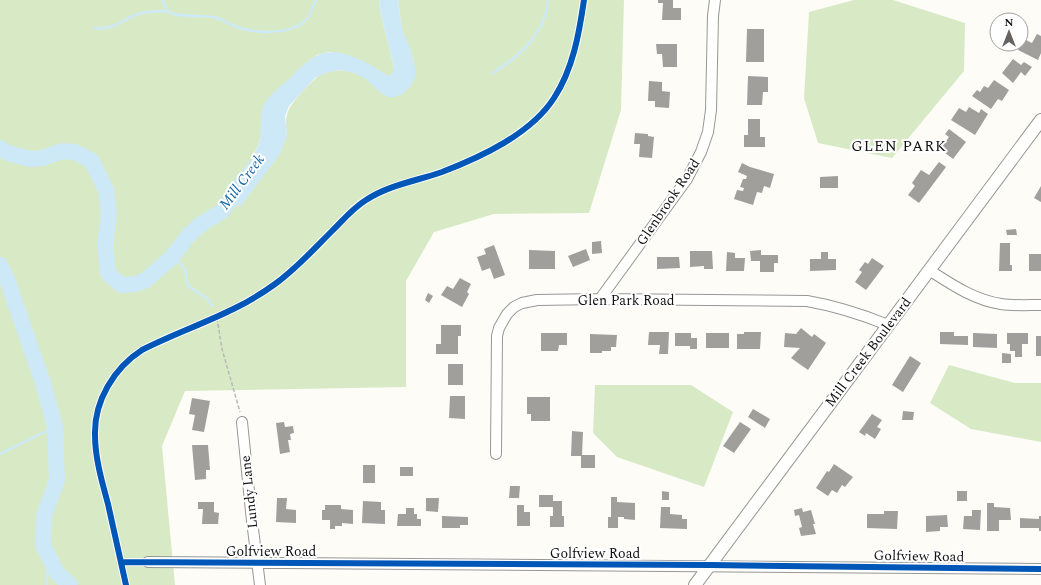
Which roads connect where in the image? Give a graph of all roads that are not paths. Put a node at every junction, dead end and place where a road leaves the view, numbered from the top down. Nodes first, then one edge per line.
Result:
1 (715, 0) edge
2 (1041, 120) edge
3 (928, 270) junction
4 (600, 299) junction
5 (1041, 305) edge
6 (888, 325) junction
7 (242, 422) road end
8 (496, 454) dead end
9 (148, 562) dead end
10 (257, 563) junction
11 (710, 565) junction
12 (1041, 569) edge
13 (260, 585) edge
14 (695, 585) edge

1 - 4 street, Glenbrook Road
2 - 3 street, Mill Creek Boulevard
3 - 5 street
3 - 6 street, Mill Creek Boulevard
4 - 6 street, Glen Park Road
4 - 8 street, Glen Park Road
6 - 11 street, Mill Creek Boulevard
7 - 10 street, Lundy Lane
9 - 10 street, Golfview Road
10 - 11 street, Golfview Road
10 - 13 street, Lundy Lane
11 - 12 street, Golfview Road
11 - 14 street, Mill Creek Boulevard

